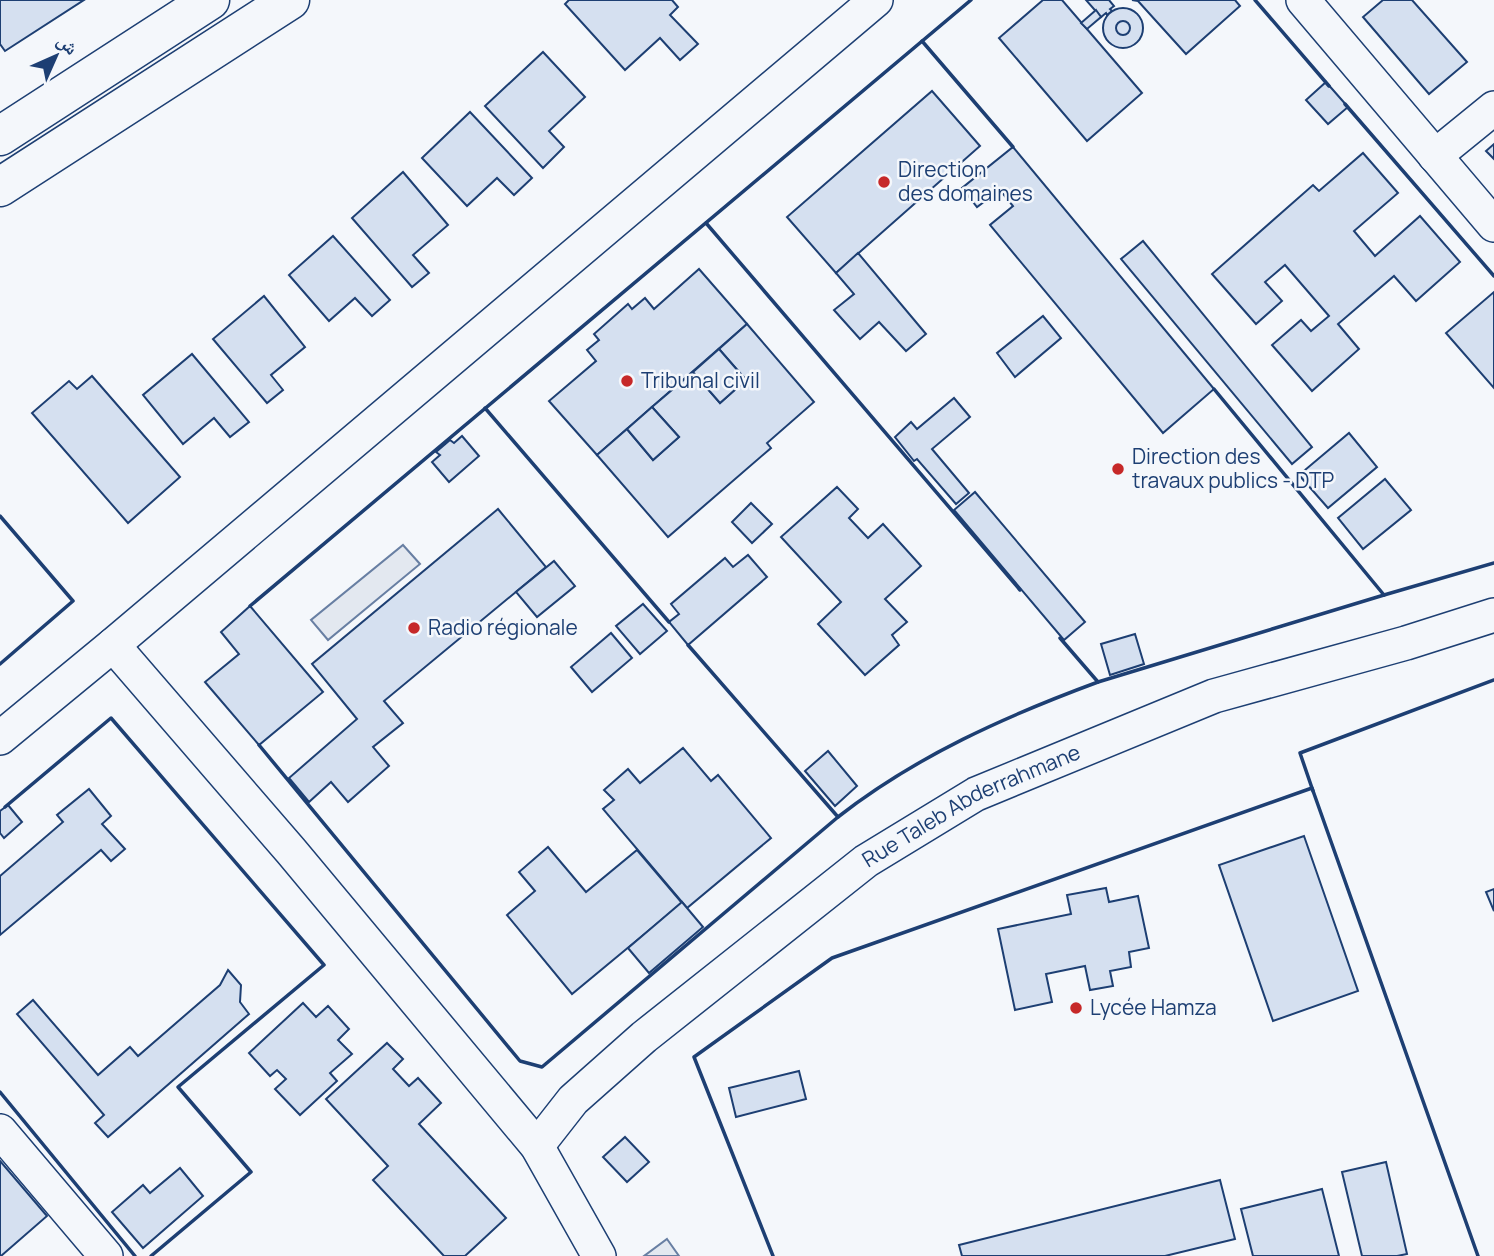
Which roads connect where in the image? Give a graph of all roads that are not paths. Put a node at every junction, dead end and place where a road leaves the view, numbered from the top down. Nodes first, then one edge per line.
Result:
1 (211, 0) edge
2 (290, 0) edge
3 (876, 0) edge
4 (1303, 0) edge
5 (1494, 108) edge
6 (0, 136) edge
7 (1435, 156) junction
8 (0, 187) edge
9 (1494, 225) edge
10 (1494, 615) edge
11 (113, 645) junction
12 (0, 738) edge
13 (0, 1131) edge
14 (537, 1146) junction
15 (106, 1256) edge
16 (598, 1256) edge

1 - 6 main road
2 - 8 main road
3 - 11 street
4 - 7 street
5 - 7 street
7 - 9 street
10 - 14 street, Rue Taleb Abderrahmane
11 - 12 street
11 - 14 street
13 - 15 street
14 - 16 street

